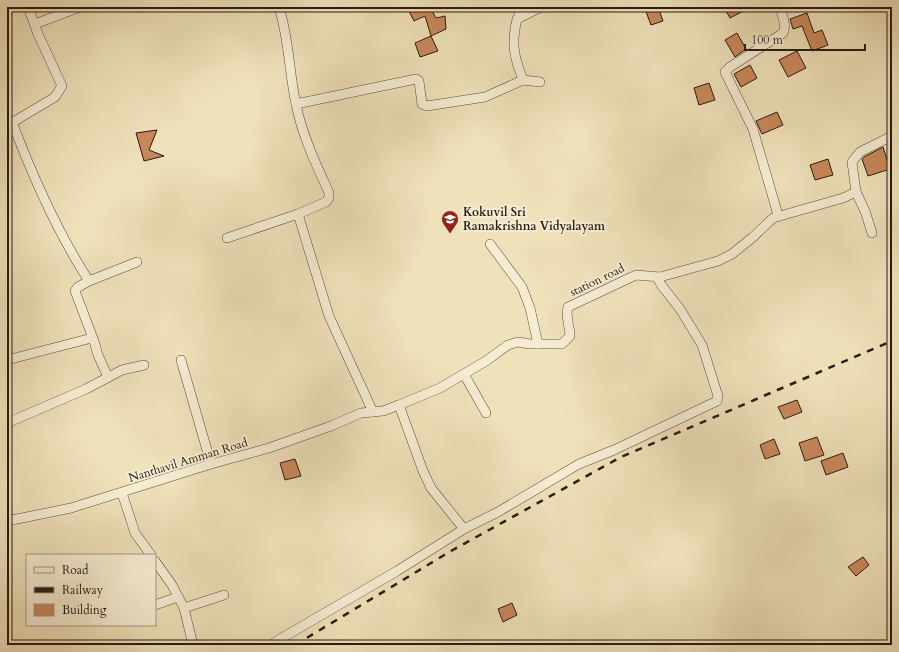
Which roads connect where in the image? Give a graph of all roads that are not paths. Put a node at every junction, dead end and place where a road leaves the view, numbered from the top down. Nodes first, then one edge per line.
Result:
1 (28, 7) edge
2 (80, 7) edge
3 (279, 7) edge
4 (517, 7) edge
5 (541, 7) edge
6 (780, 7) edge
7 (520, 17) junction
8 (35, 24) junction
9 (523, 80) junction
10 (540, 82) dead end
11 (296, 104) junction
12 (10, 124) edge
13 (892, 136) edge
14 (856, 192) junction
15 (298, 214) junction
16 (778, 215) junction
17 (872, 233) dead end
18 (226, 238) dead end
19 (490, 244) dead end
20 (137, 262) dead end
21 (660, 277) junction
22 (89, 281) junction
23 (94, 340) junction
24 (538, 344) junction
25 (7, 360) edge
26 (181, 360) dead end
27 (144, 365) dead end
28 (464, 374) junction
29 (108, 377) junction
30 (399, 406) junction
31 (372, 412) junction
32 (486, 413) dead end
33 (7, 423) edge
34 (211, 464) junction
35 (122, 493) junction
36 (7, 521) edge
37 (464, 529) junction
38 (150, 554) edge
39 (156, 562) edge
40 (224, 595) dead end
41 (178, 597) junction
42 (156, 605) edge
43 (184, 608) junction
44 (193, 645) edge
45 (270, 645) edge

1 - 8 street
2 - 8 street
3 - 11 street
4 - 7 street
5 - 7 street
6 - 16 street
7 - 9 street
8 - 12 street
9 - 10 street
9 - 11 street
11 - 15 street
12 - 22 street
13 - 14 street
14 - 16 street, station road
14 - 17 street
15 - 18 street
15 - 31 street
16 - 21 street, station road
19 - 24 street
20 - 22 street
21 - 24 street, station road
21 - 37 street
22 - 23 street
23 - 25 street
23 - 29 street
24 - 28 street, station road
26 - 34 street
27 - 29 street
28 - 30 street, station road
28 - 32 street
29 - 33 street
30 - 31 street, station road
30 - 37 street
31 - 34 street, Nanthavil Amman Road
34 - 35 street, Nanthavil Amman Road
35 - 36 street, Nanthavil Amman Road
35 - 38 street
37 - 45 street
39 - 41 street
40 - 43 street
41 - 42 street
41 - 43 street
43 - 44 street

